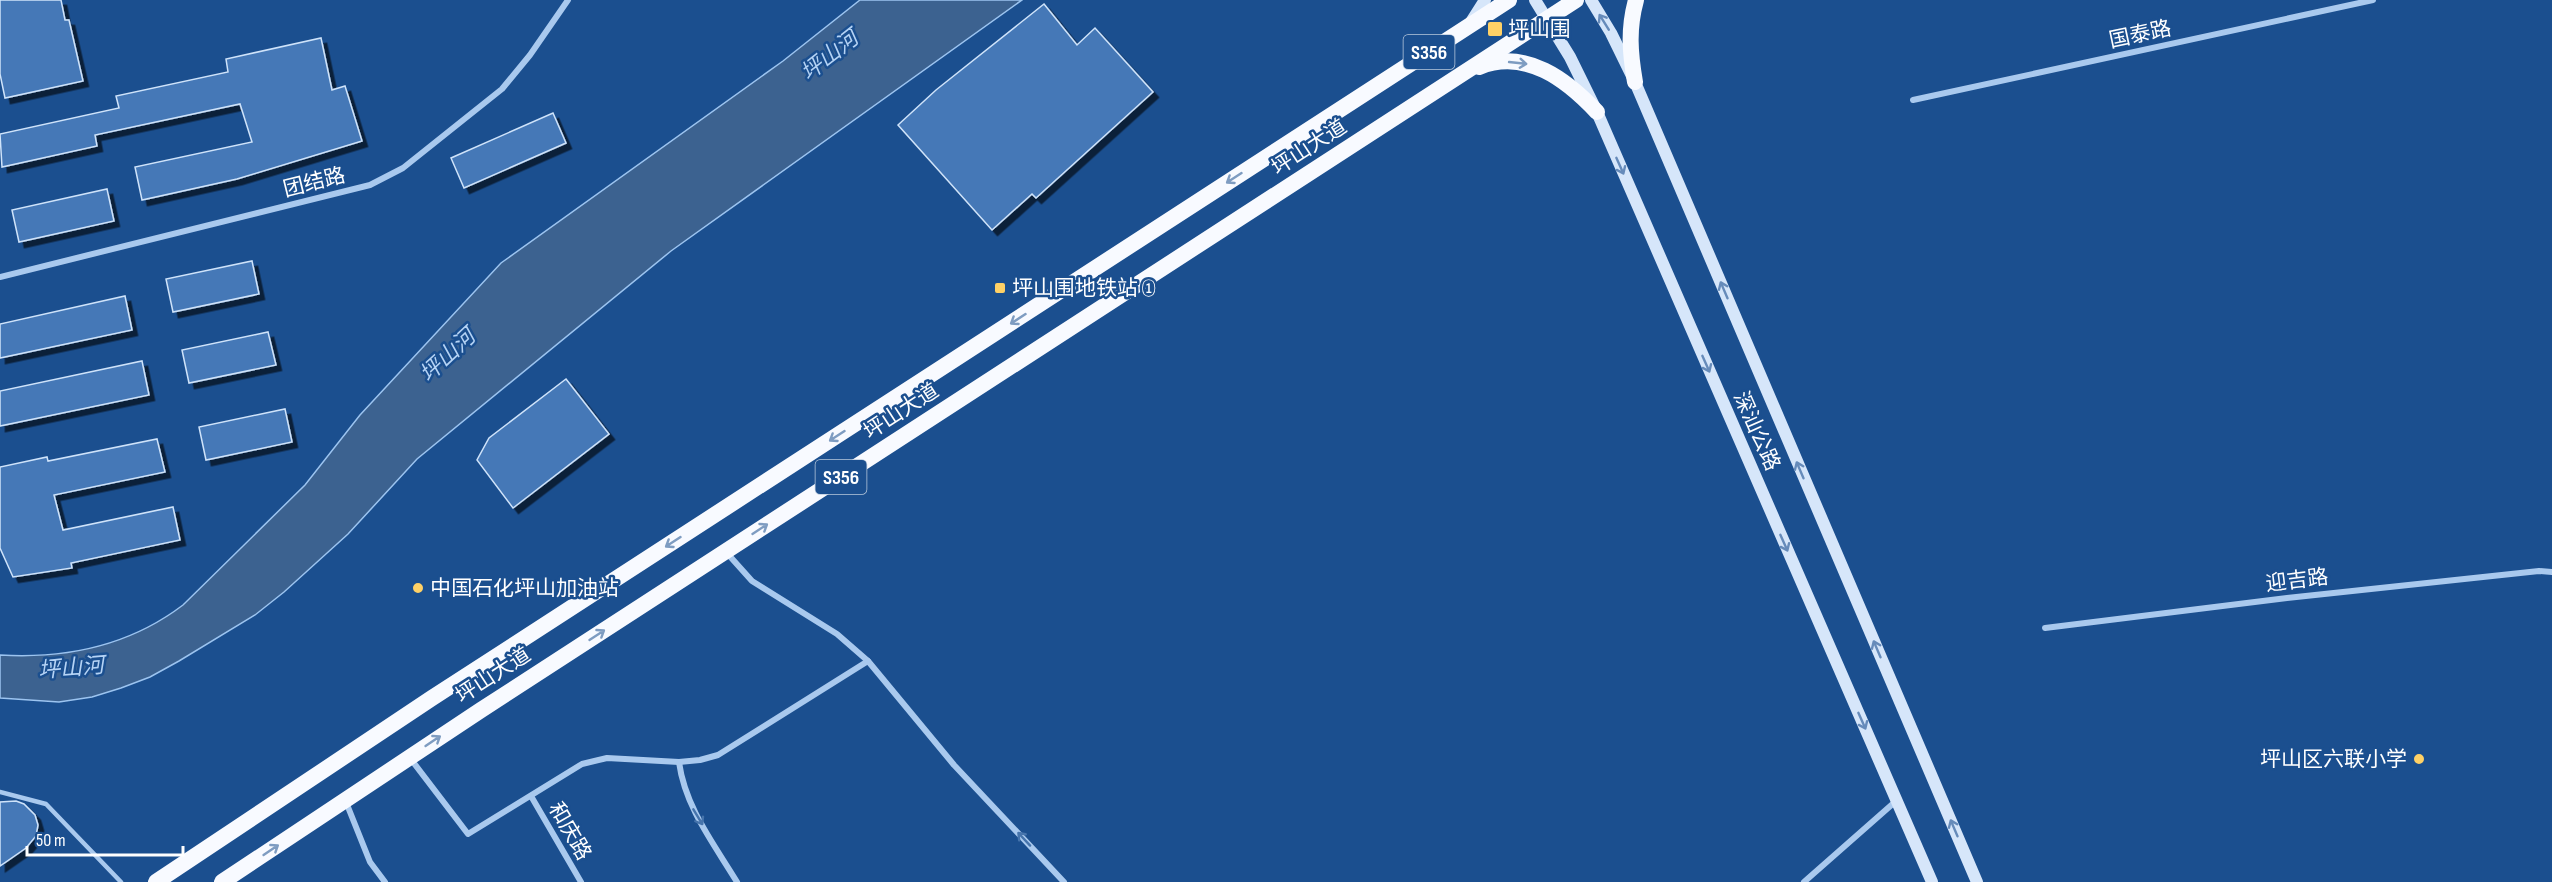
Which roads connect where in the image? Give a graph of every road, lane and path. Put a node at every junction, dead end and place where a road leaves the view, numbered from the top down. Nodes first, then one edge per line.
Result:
1 (568, 0) edge
2 (1485, 0) edge
3 (1509, 0) edge
4 (1535, 0) edge
5 (1576, 0) edge
6 (1591, 0) edge
7 (1636, 0) edge
8 (2373, 0) edge
9 (1547, 19) junction
10 (1469, 26) junction
11 (1462, 74) junction
12 (1635, 82) junction
13 (1913, 100) dead end
14 (1597, 112) junction
15 (0, 277) edge
16 (726, 551) junction
17 (2552, 572) edge
18 (2045, 628) dead end
19 (868, 661) junction
20 (410, 758) junction
21 (679, 762) junction
22 (0, 792) edge
23 (531, 796) junction
24 (345, 800) junction
25 (1897, 801) junction
26 (122, 882) edge
27 (156, 882) edge
28 (222, 882) edge
29 (385, 882) edge
30 (581, 882) edge
31 (737, 882) edge
32 (1064, 882) edge
33 (1804, 882) edge
34 (1932, 882) edge
35 (1977, 882) edge

1 - 15 street, 团结路
2 - 10 main road
3 - 10 highway, 坪山大道 / S356
4 - 9 main road, 深汕公路
5 - 9 highway, 坪山大道 / S356
12 -> 6 main road, 深汕公路
7 - 12 highway
8 - 13 street, 国泰路
9 - 11 highway, 坪山大道 / S356
9 - 14 main road, 深汕公路
10 -> 27 highway, 坪山大道 / S356
11 -> 14 highway
16 -> 11 highway, 坪山大道 / S356
35 -> 12 main road, 深汕公路
14 -> 25 main road, 深汕公路
16 - 19 street
20 -> 16 highway, 坪山大道 / S356
17 - 18 street, 迎吉路
19 - 21 street
32 -> 19 street
20 - 23 street
20 - 24 highway, 坪山大道 / S356
21 - 23 street
21 -> 31 street
22 - 26 lane
23 - 30 street, 和庆路
28 -> 24 highway, 坪山大道 / S356
24 - 29 street
25 - 33 street
25 - 34 main road, 深汕公路

